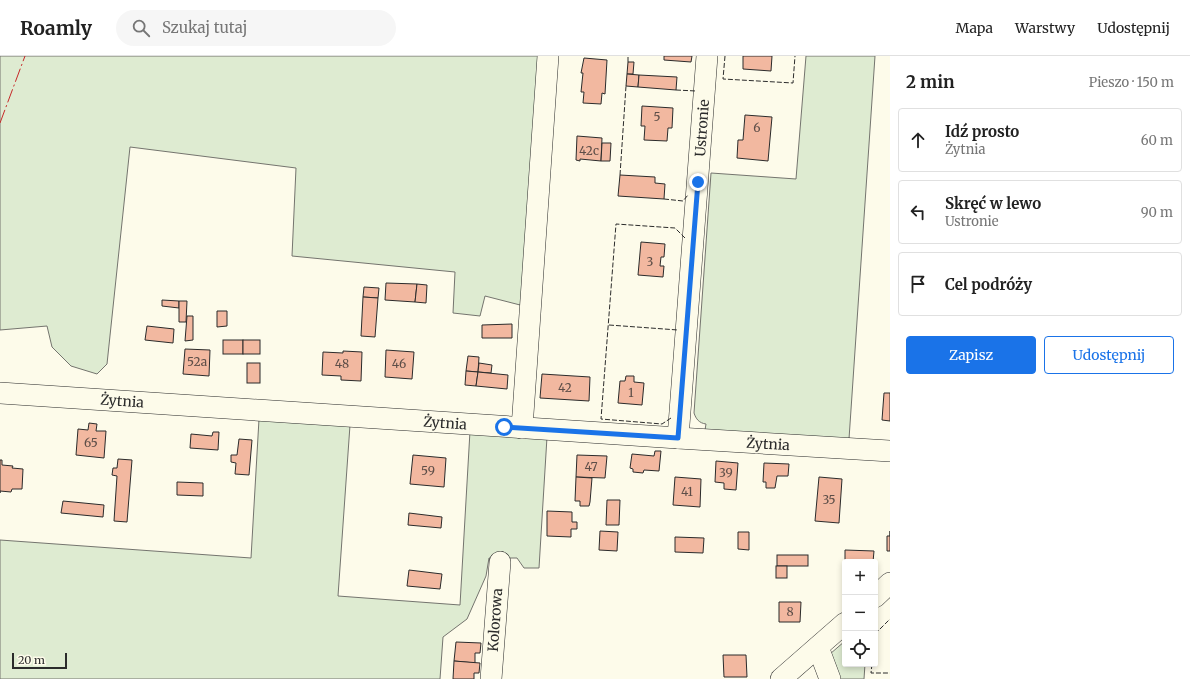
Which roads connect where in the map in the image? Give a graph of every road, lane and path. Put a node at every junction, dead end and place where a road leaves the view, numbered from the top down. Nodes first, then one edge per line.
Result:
1 (548, 56) edge
2 (707, 56) edge
3 (0, 393) edge
4 (522, 428) junction
5 (678, 438) junction
6 (890, 451) edge
7 (500, 562) dead end
8 (890, 583) edge
9 (877, 595) edge
10 (842, 626) edge
11 (818, 646) junction
12 (491, 679) edge
13 (781, 679) edge
14 (830, 679) edge

1 - 4 street
2 - 5 street, Ustronie
3 - 4 street, Żytnia
4 - 5 street, Żytnia
5 - 6 street, Żytnia
7 - 12 street, Kolorowa
8 - 9 street
10 - 11 street
11 - 13 street
11 - 14 street

